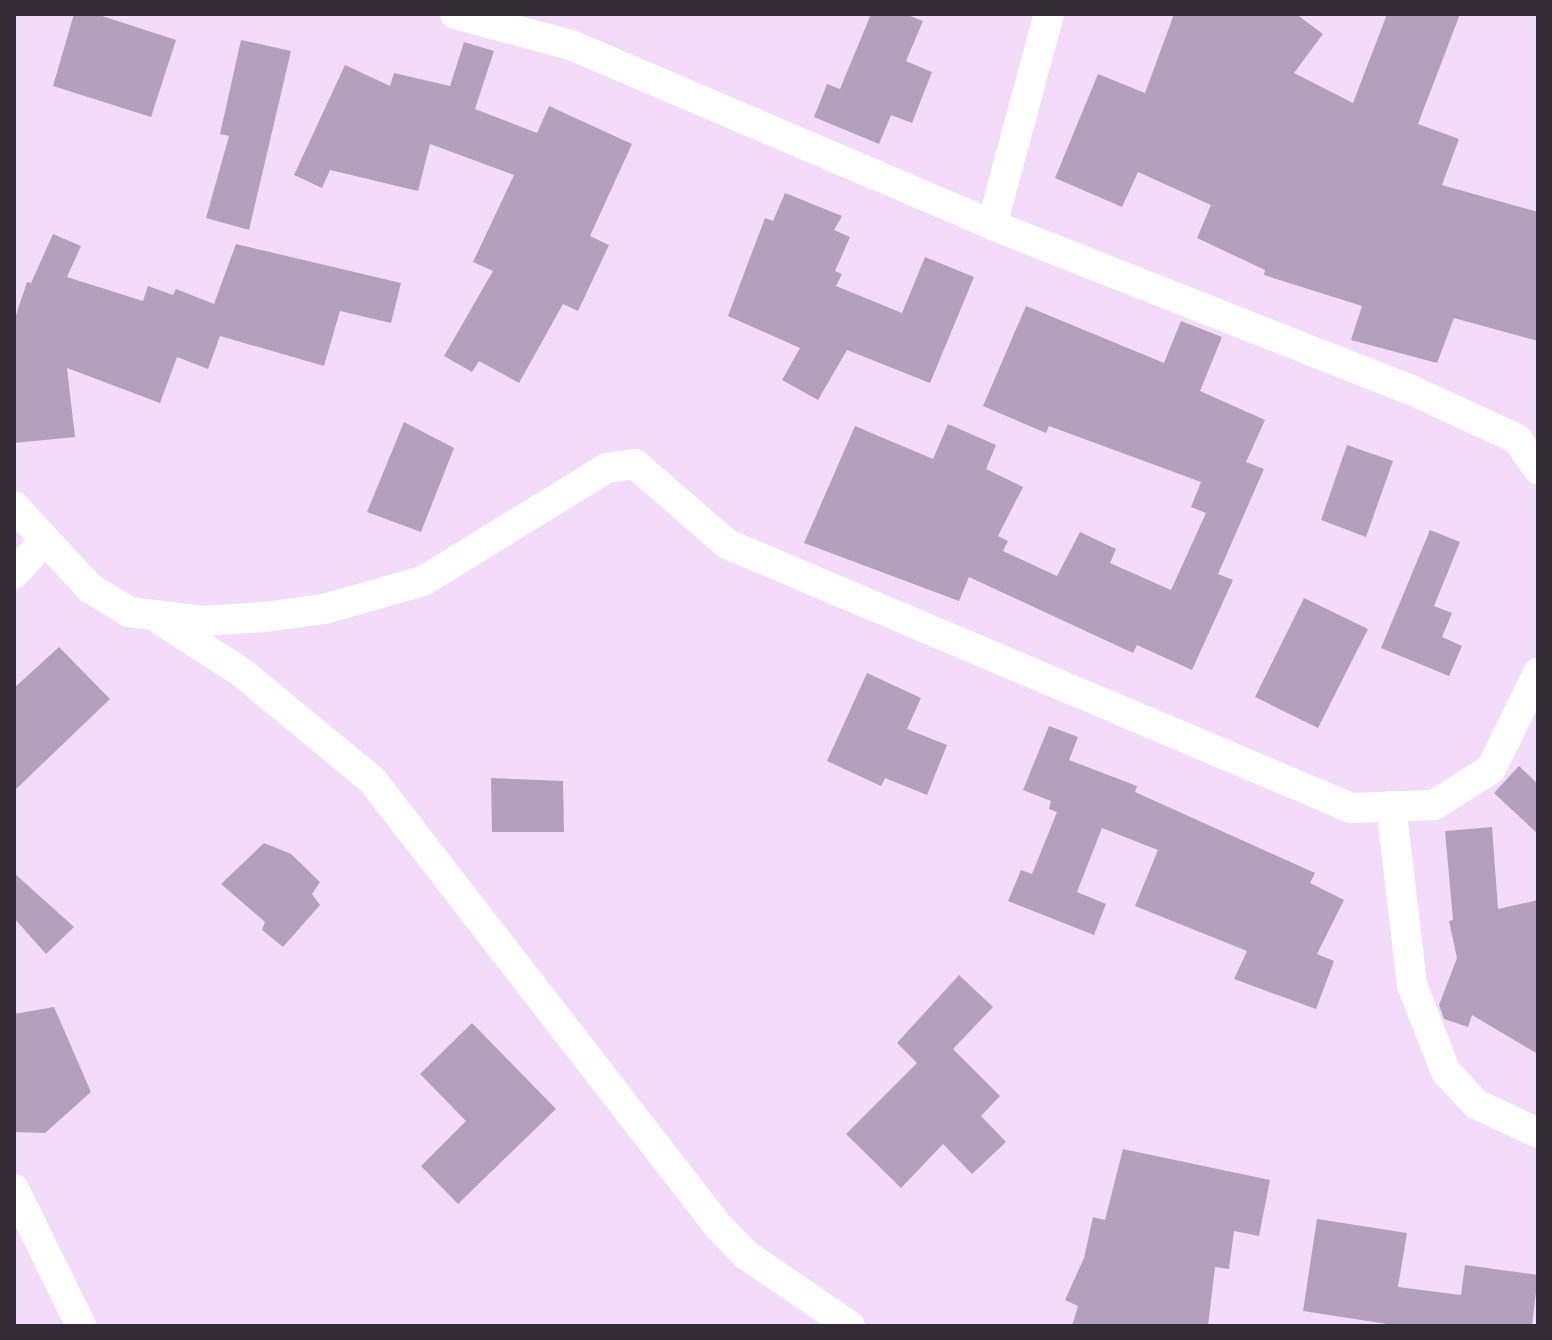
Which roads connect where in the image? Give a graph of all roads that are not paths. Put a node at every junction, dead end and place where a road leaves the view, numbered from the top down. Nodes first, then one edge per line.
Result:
1 (455, 14) edge
2 (1049, 14) edge
3 (992, 225) junction
4 (1538, 469) edge
5 (14, 506) edge
6 (45, 540) junction
7 (14, 574) edge
8 (158, 618) junction
9 (1538, 673) edge
10 (1391, 806) junction
11 (1538, 1133) edge
12 (14, 1189) edge
13 (81, 1326) edge
14 (850, 1326) edge

1 - 3 street
2 - 3 street
3 - 4 street
5 - 6 street
6 - 7 street
6 - 8 street
8 - 10 street
8 - 14 street
9 - 10 street
10 - 11 street
12 - 13 street

